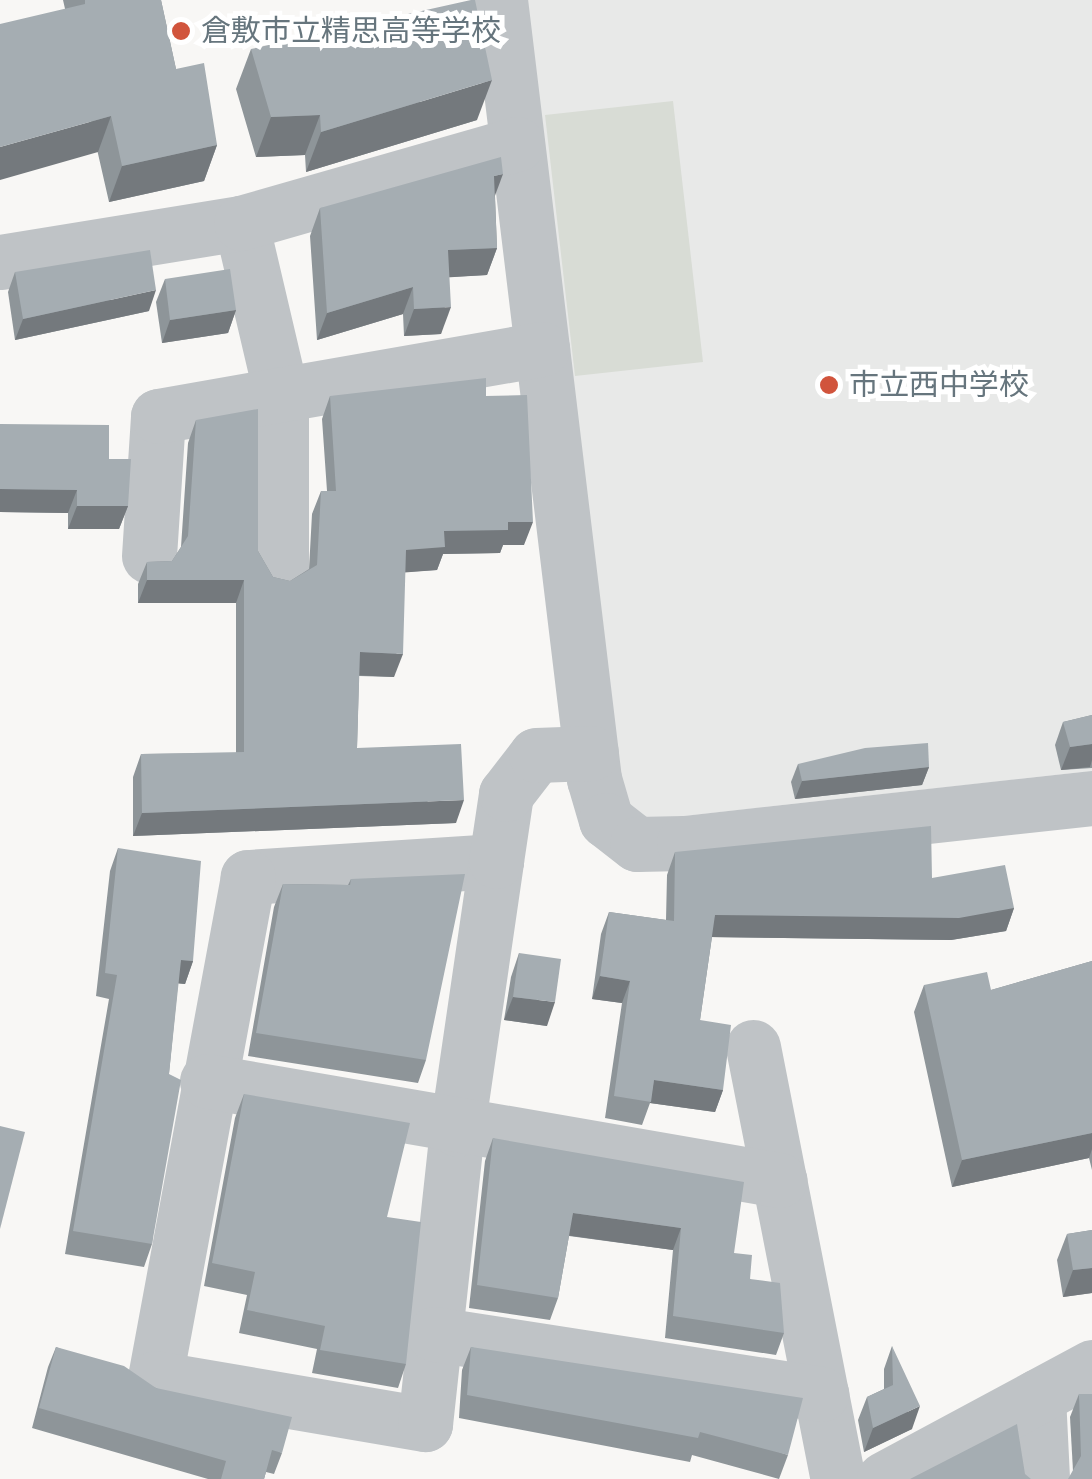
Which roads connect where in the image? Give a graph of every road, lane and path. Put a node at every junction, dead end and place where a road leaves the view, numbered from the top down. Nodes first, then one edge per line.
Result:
1 (500, 0) edge
2 (517, 144) junction
3 (240, 223) junction
4 (0, 262) edge
5 (542, 349) junction
6 (281, 394) junction
7 (149, 556) dead end
8 (281, 572) dead end
9 (591, 753) junction
10 (1092, 798) edge
11 (496, 861) junction
12 (753, 1047) dead end
13 (207, 1081) junction
14 (457, 1129) junction
15 (779, 1180) junction
16 (434, 1334) junction
17 (1092, 1367) edge
18 (820, 1394) junction
19 (1038, 1396) junction
20 (838, 1479) edge
21 (884, 1479) edge
22 (1042, 1479) edge

1 - 2 street
2 - 3 street
2 - 5 street
3 - 4 street
3 - 6 street
5 - 6 street
5 - 9 street
6 - 7 street
6 - 8 street
9 - 10 street
9 - 11 street
11 - 13 street
11 - 14 street
12 - 15 street
13 - 14 street
13 - 16 street
14 - 15 street
14 - 16 street
15 - 18 street
16 - 18 street
17 - 19 street
18 - 20 street
19 - 21 street
19 - 22 street

